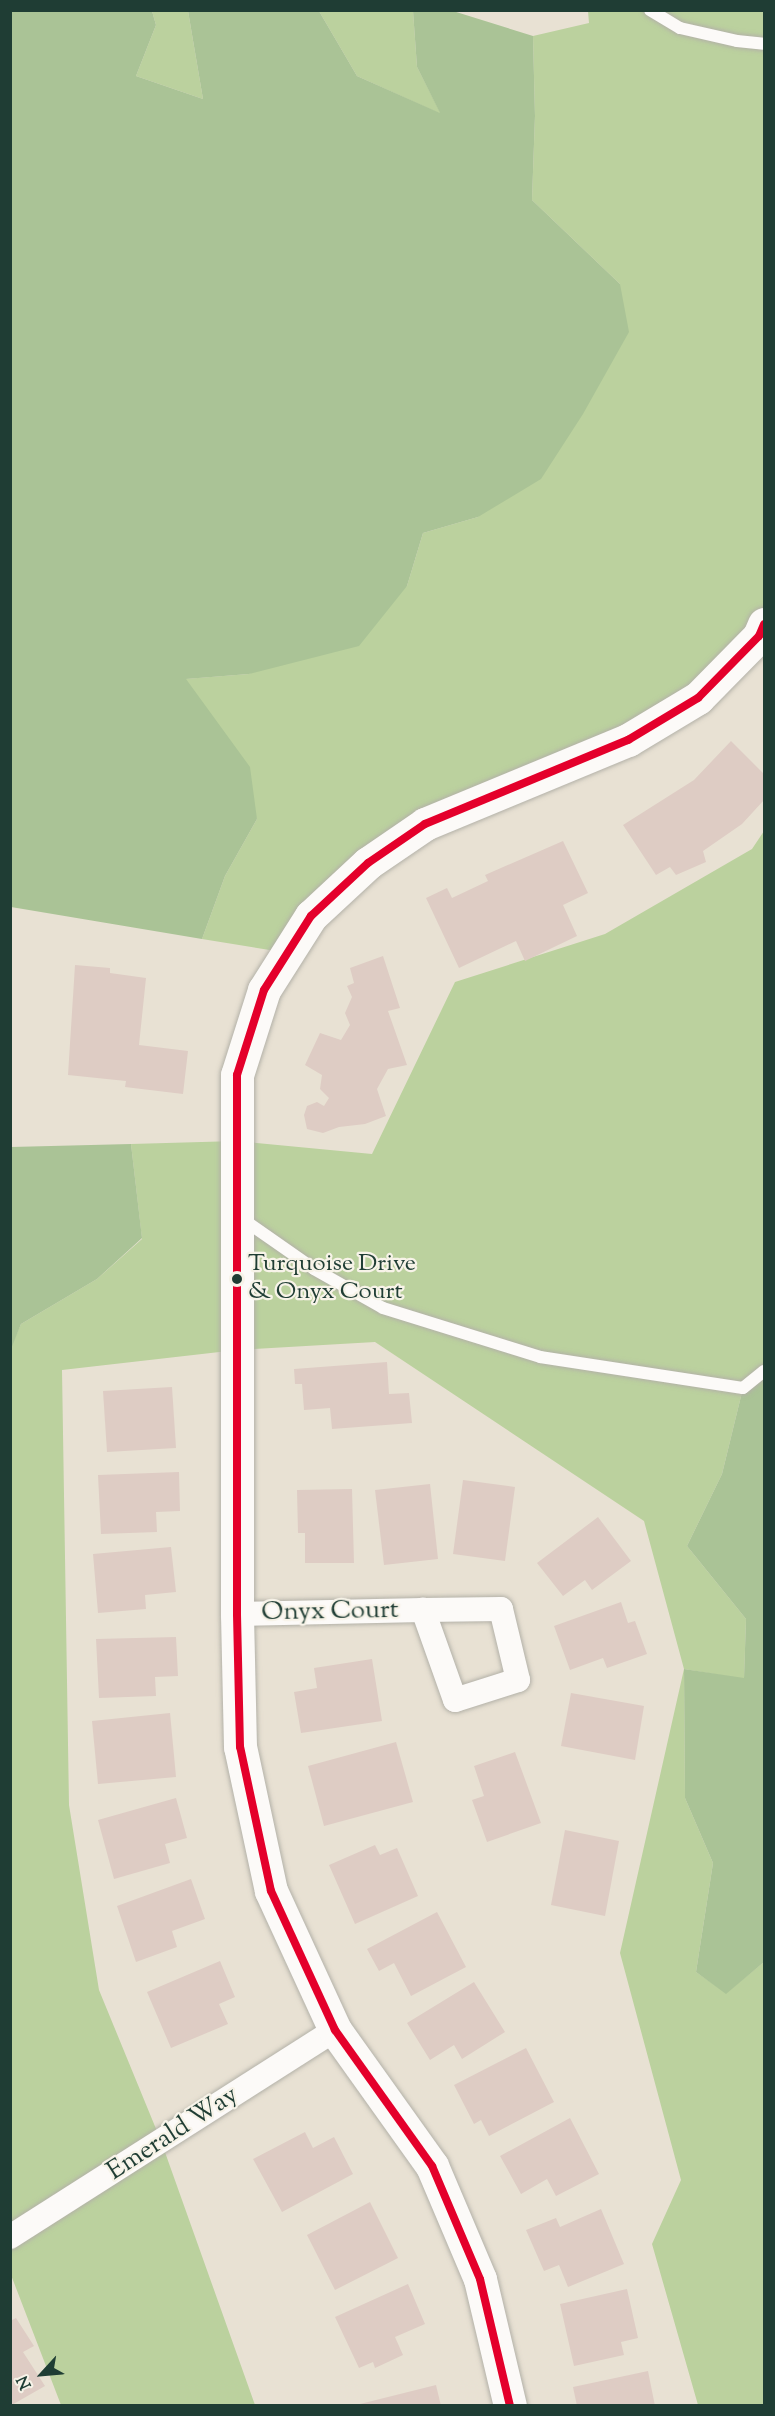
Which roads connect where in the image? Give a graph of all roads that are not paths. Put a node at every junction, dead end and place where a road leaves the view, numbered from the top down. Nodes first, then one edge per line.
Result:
1 (650, 10) edge
2 (765, 44) edge
3 (765, 624) edge
4 (237, 1216) junction
5 (765, 1371) edge
6 (423, 1610) junction
7 (237, 1614) junction
8 (335, 2030) junction
9 (10, 2237) edge
10 (510, 2406) edge

1 - 2 lane
3 - 4 street
4 - 5 lane
4 - 7 street
6 - 6 street, Onyx Court
6 - 7 street, Onyx Court
7 - 8 street
8 - 9 street, Emerald Way
8 - 10 street

